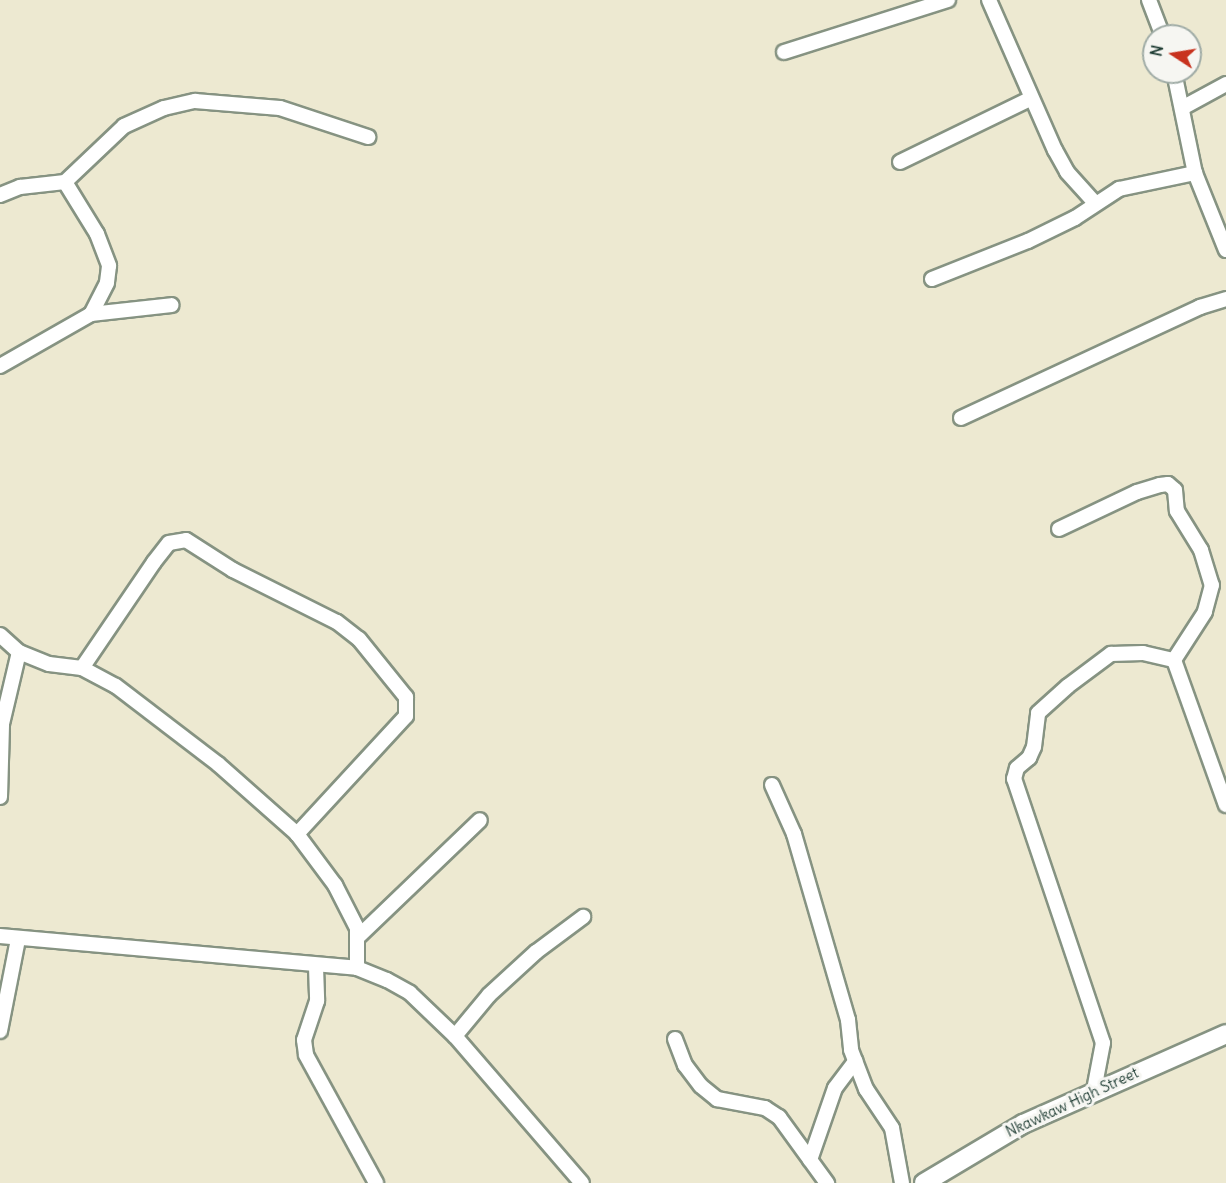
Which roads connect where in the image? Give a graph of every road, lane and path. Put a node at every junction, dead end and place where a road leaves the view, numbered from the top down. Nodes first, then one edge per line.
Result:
1 (948, 0) edge
2 (989, 0) edge
3 (1149, 0) edge
4 (1158, 24) edge
5 (784, 52) dead end
6 (1177, 84) edge
7 (1226, 84) edge
8 (1030, 99) junction
9 (1182, 108) junction
10 (368, 137) dead end
11 (900, 162) dead end
12 (1195, 173) junction
13 (65, 182) junction
14 (0, 195) edge
15 (1095, 203) junction
16 (1226, 250) edge
17 (932, 279) dead end
18 (1226, 299) edge
19 (172, 305) dead end
20 (91, 314) junction
21 (0, 366) edge
22 (961, 418) dead end
23 (1059, 529) dead end
24 (0, 634) edge
25 (19, 652) junction
26 (1174, 660) junction
27 (82, 668) junction
28 (772, 785) dead end
29 (0, 787) edge
30 (1226, 805) edge
31 (480, 820) dead end
32 (297, 834) junction
33 (583, 917) dead end
34 (0, 936) edge
35 (357, 938) junction
36 (18, 939) junction
37 (316, 967) junction
38 (357, 968) junction
39 (0, 1031) edge
40 (1226, 1034) edge
41 (455, 1036) junction
42 (675, 1039) dead end
43 (855, 1061) junction
44 (1094, 1090) junction
45 (810, 1160) junction
46 (376, 1183) edge
47 (582, 1183) edge
48 (827, 1183) edge
49 (902, 1183) edge
50 (924, 1183) edge

1 - 5 street
2 - 8 street
3 - 4 street
6 - 9 street
7 - 9 street
8 - 11 street
8 - 15 street
9 - 12 street
10 - 13 street
12 - 15 street
12 - 16 street
13 - 14 street
13 - 20 street
15 - 17 street
18 - 22 street
19 - 20 street
20 - 21 street
23 - 26 street
24 - 25 street
25 - 27 street
25 - 29 street
26 - 30 street
26 - 44 street
27 - 32 street
27 - 32 street
28 - 43 street
31 - 35 street
32 - 35 street
33 - 41 street
34 - 36 street
35 - 38 street
36 - 37 street
36 - 39 street
37 - 38 street
37 - 46 street
38 - 41 street
40 - 44 main road, Nkawkaw High Street
41 - 47 street
42 - 45 street
43 - 45 street
43 - 49 street
44 - 50 main road, Nkawkaw High Street
45 - 48 street

